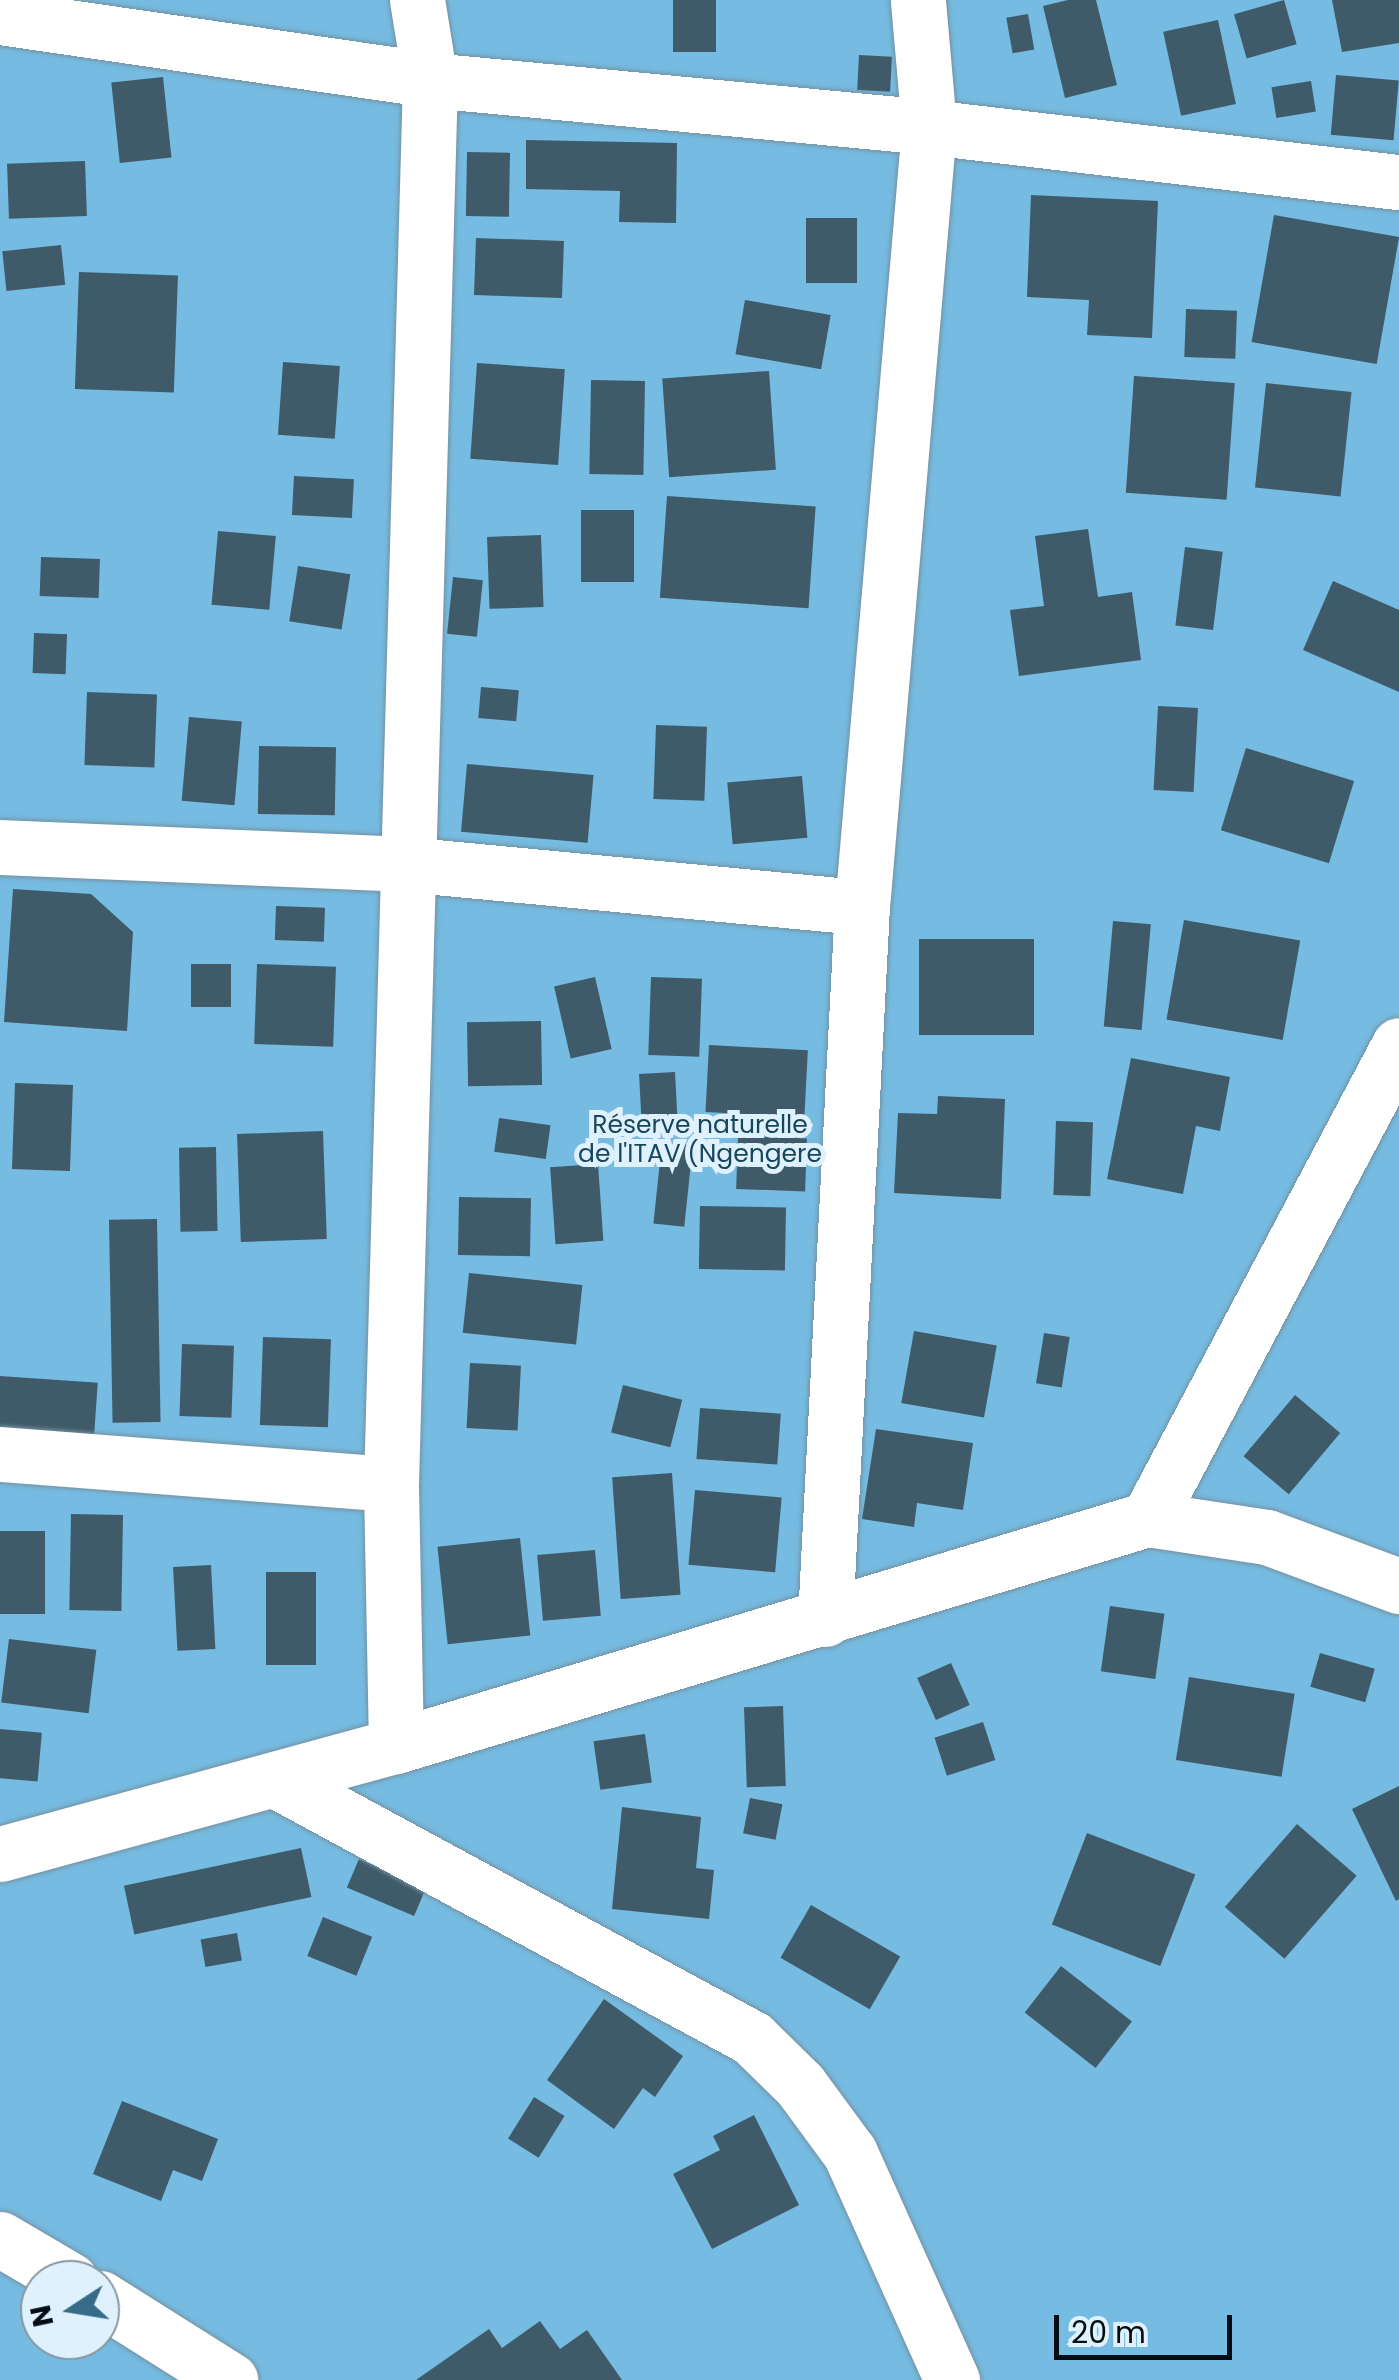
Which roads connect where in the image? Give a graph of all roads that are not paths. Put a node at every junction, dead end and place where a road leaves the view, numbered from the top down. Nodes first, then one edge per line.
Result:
1 (417, 0) edge
2 (918, 0) edge
3 (0, 17) edge
4 (430, 80) junction
5 (930, 127) junction
6 (1399, 182) edge
7 (0, 848) edge
8 (404, 864) junction
9 (862, 907) junction
10 (1399, 1046) edge
11 (0, 1454) edge
12 (391, 1484) junction
13 (1148, 1518) junction
14 (1399, 1586) edge
15 (824, 1619) junction
16 (396, 1746) junction
17 (275, 1780) junction
18 (0, 1854) edge
19 (0, 2239) edge
20 (36, 2260) edge
21 (120, 2311) edge
22 (230, 2380) edge
23 (952, 2380) edge

1 - 4 street
2 - 5 street
3 - 4 street
4 - 5 street
4 - 8 street
5 - 6 street
5 - 9 street
7 - 8 street
8 - 9 street
8 - 12 street
9 - 15 street
10 - 13 street
11 - 12 street
12 - 16 street
13 - 14 street
13 - 15 street
15 - 16 street
16 - 17 street
17 - 18 street
17 - 23 street
19 - 20 street
21 - 22 street

